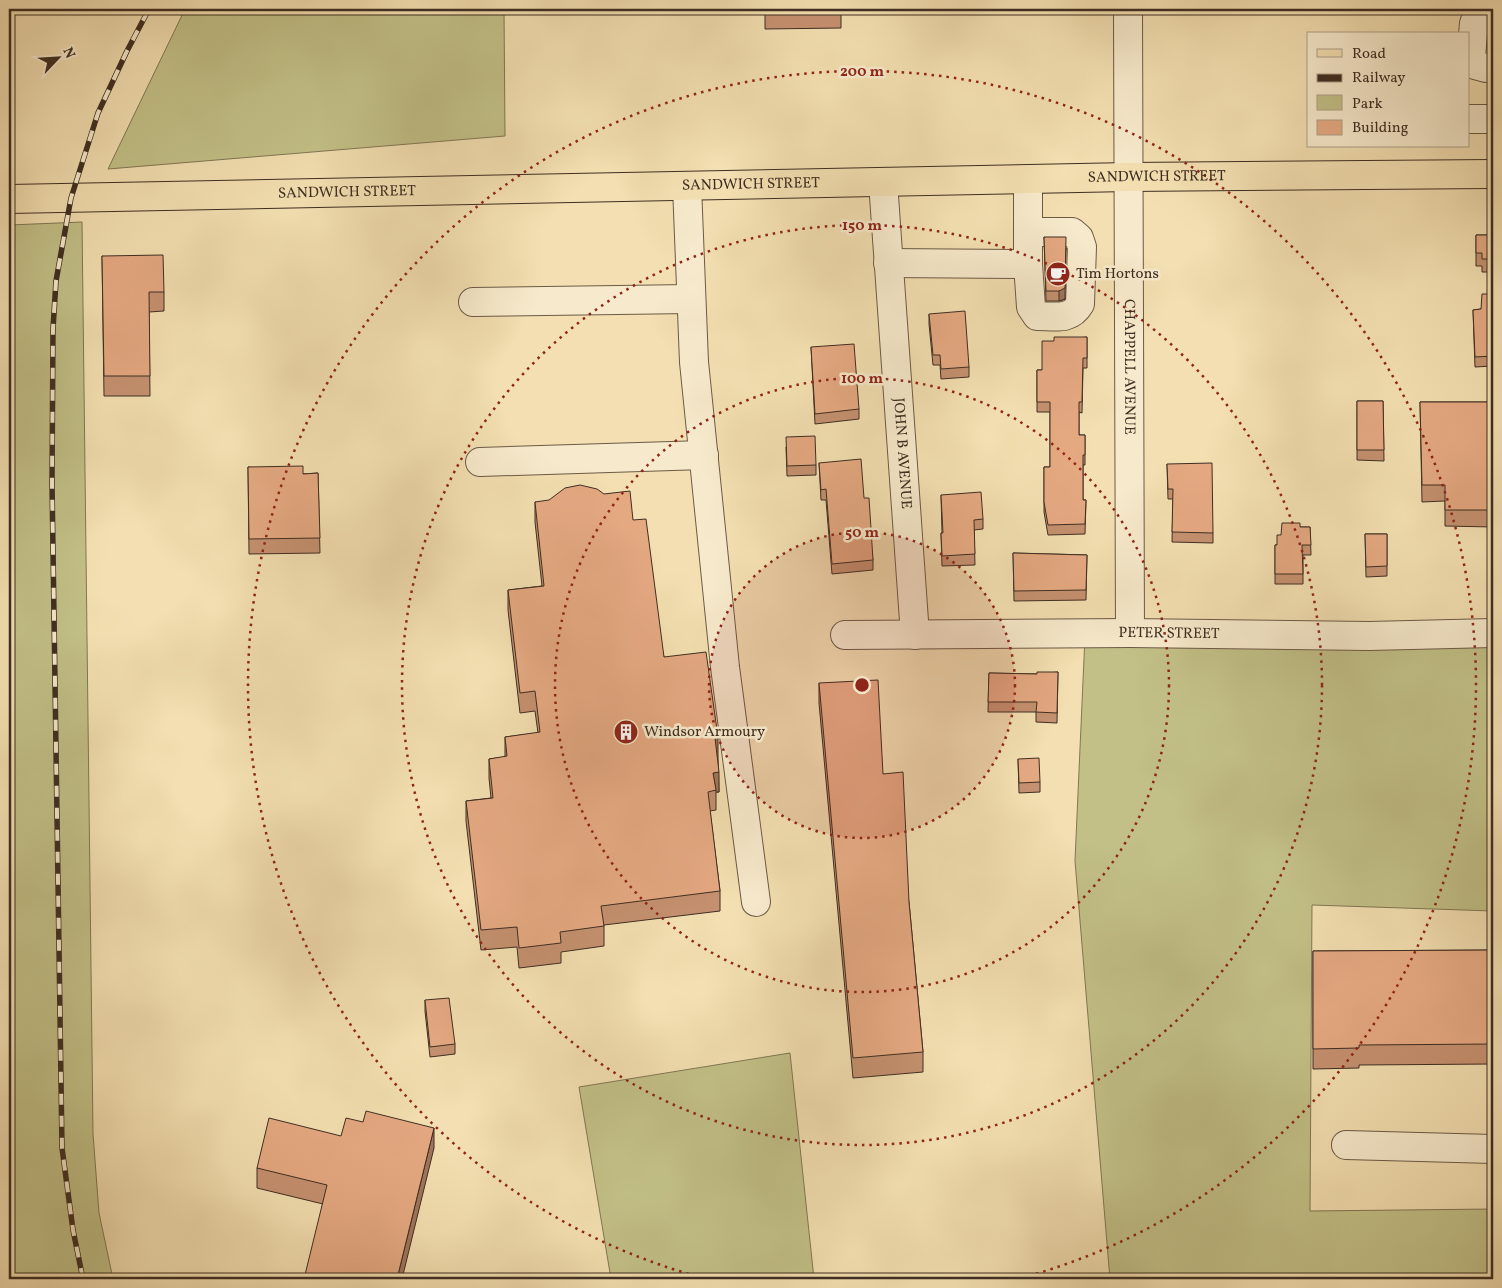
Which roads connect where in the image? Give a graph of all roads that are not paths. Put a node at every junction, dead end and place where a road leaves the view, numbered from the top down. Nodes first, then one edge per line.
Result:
1 (1128, 9) edge
2 (1493, 12) edge
3 (1479, 66) edge
4 (1470, 119) edge
5 (1493, 119) edge
6 (1493, 174) edge
7 (1129, 177) junction
8 (1028, 179) junction
9 (883, 182) junction
10 (687, 186) junction
11 (9, 199) edge
12 (1028, 232) junction
13 (888, 263) junction
14 (1028, 264) junction
15 (692, 299) junction
16 (473, 302) dead end
17 (704, 455) junction
18 (480, 462) dead end
19 (1493, 633) edge
20 (1130, 634) junction
21 (845, 635) dead end
22 (915, 635) junction
23 (756, 902) dead end
24 (1346, 1145) dead end
25 (1493, 1149) edge

1 - 7 street, CHAPPELL AVENUE
2 - 3 street
4 - 5 street
6 - 7 main road, SANDWICH STREET
7 - 8 main road, SANDWICH STREET
7 - 20 street, CHAPPELL AVENUE
8 - 9 main road, SANDWICH STREET
8 - 12 street
9 - 10 main road, SANDWICH STREET
9 - 13 street, JOHN B AVENUE
10 - 11 main road, SANDWICH STREET
10 - 15 street
12 - 14 street
12 - 14 street
13 - 14 street
13 - 22 street, JOHN B AVENUE
15 - 16 street
15 - 17 street
17 - 18 street
17 - 23 street
19 - 20 street, PETER STREET
20 - 22 street, PETER STREET
21 - 22 street, PETER STREET
24 - 25 street

